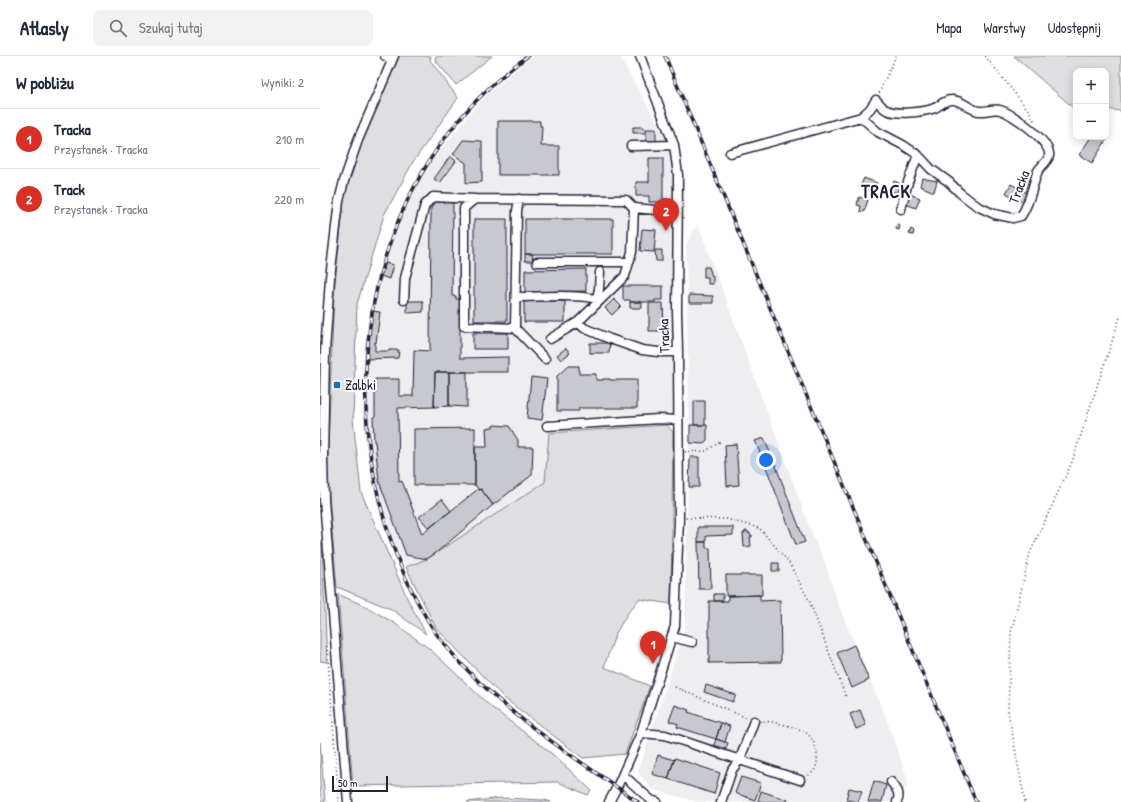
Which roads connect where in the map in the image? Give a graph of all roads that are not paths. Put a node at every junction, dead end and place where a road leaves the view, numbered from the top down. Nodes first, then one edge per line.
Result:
1 (640, 56) edge
2 (390, 57) edge
3 (861, 117) junction
4 (674, 145) junction
5 (631, 146) dead end
6 (730, 153) dead end
7 (918, 155) junction
8 (475, 199) junction
9 (519, 200) junction
10 (634, 208) junction
11 (901, 209) dead end
12 (678, 212) junction
13 (537, 262) dead end
14 (628, 262) junction
15 (600, 272) dead end
16 (516, 297) junction
17 (404, 300) dead end
18 (598, 300) junction
19 (578, 322) junction
20 (515, 328) junction
21 (550, 339) dead end
22 (678, 352) junction
23 (545, 359) dead end
24 (678, 420) junction
25 (547, 426) dead end
26 (321, 456) edge
27 (323, 540) edge
28 (672, 637) junction
29 (692, 642) dead end
30 (754, 721) dead end
31 (641, 733) junction
32 (740, 759) junction
33 (623, 775) junction
34 (800, 780) dead end
35 (891, 782) dead end
36 (348, 802) edge
37 (609, 802) edge
38 (656, 802) edge
39 (721, 802) edge
40 (897, 802) edge

1 - 4 street, Tracka
2 - 26 street
3 - 6 street
3 - 7 street, Tracka
3 - 7 street, Tracka
4 - 5 street
4 - 12 street, Tracka
7 - 11 street
8 - 9 street
8 - 17 street
8 - 20 street
9 - 10 street
9 - 16 street
10 - 12 street
10 - 14 street
12 - 22 street, Tracka
13 - 14 street
14 - 18 street
15 - 18 street
16 - 18 street
16 - 20 street
18 - 19 street
19 - 21 street
19 - 22 street
20 - 23 street
22 - 24 street, Tracka
24 - 25 street
24 - 28 street, Tracka
26 - 27 street
27 - 36 street
28 - 29 street
28 - 31 street, Tracka
30 - 32 street
31 - 32 street
31 - 33 street, Tracka
32 - 34 street
32 - 39 street
33 - 37 street, Tracka
33 - 38 street
35 - 40 street

